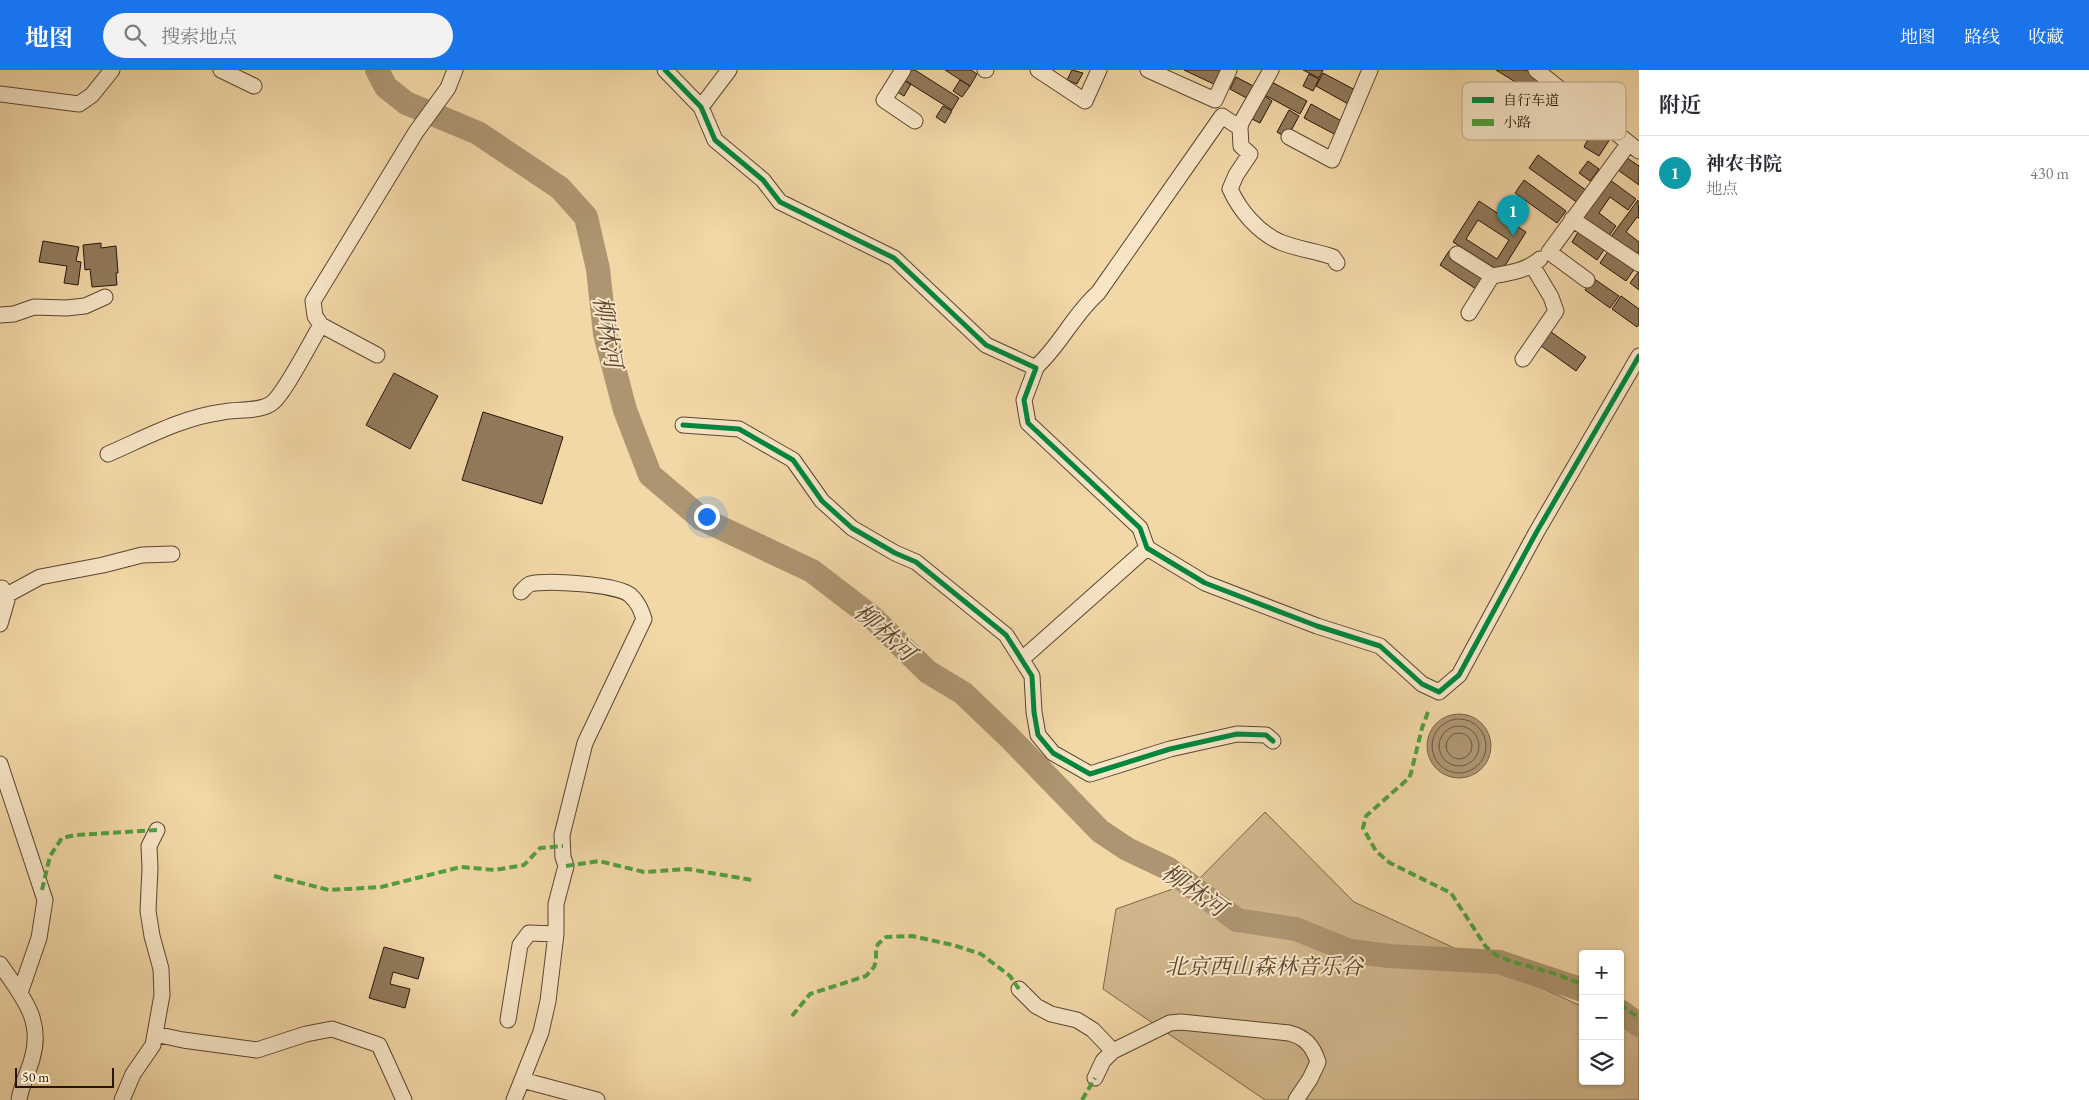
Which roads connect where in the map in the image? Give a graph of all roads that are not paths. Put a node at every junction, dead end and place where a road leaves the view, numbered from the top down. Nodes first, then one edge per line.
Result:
1 (112, 70) edge
2 (221, 70) edge
3 (455, 70) edge
4 (665, 70) edge
5 (729, 70) edge
6 (903, 70) edge
7 (1038, 70) edge
8 (1099, 70) edge
9 (1148, 70) edge
10 (1229, 70) edge
11 (1271, 70) edge
12 (1370, 70) edge
13 (1536, 70) edge
14 (1551, 82) edge
15 (254, 86) dead end
16 (0, 94) edge
17 (701, 107) junction
18 (915, 121) dead end
19 (1240, 128) junction
20 (1289, 137) dead end
21 (1634, 147) edge
22 (1572, 219) junction
23 (1549, 252) junction
24 (1457, 254) dead end
25 (1337, 263) dead end
26 (1639, 264) edge
27 (1532, 265) junction
28 (1492, 276) junction
29 (1587, 280) dead end
30 (105, 298) dead end
31 (1468, 313) dead end
32 (0, 315) edge
33 (321, 325) junction
34 (378, 355) dead end
35 (1639, 356) edge
36 (1522, 359) dead end
37 (1035, 368) junction
38 (683, 425) dead end
39 (108, 454) dead end
40 (1147, 548) junction
41 (172, 554) dead end
42 (2, 590) edge
43 (521, 592) dead end
44 (0, 624) edge
45 (1022, 659) junction
46 (1273, 741) dead end
47 (0, 764) edge
48 (157, 830) dead end
49 (556, 934) junction
50 (0, 964) edge
51 (1020, 989) dead end
52 (20, 993) junction
53 (508, 1020) dead end
54 (155, 1034) junction
55 (1113, 1051) junction
56 (1095, 1078) dead end
57 (522, 1080) junction
58 (19, 1100) edge
59 (122, 1100) edge
60 (404, 1100) edge
61 (514, 1100) edge
62 (597, 1100) edge
63 (1296, 1100) edge

1 - 16 street
2 - 15 street
3 - 33 street
4 - 17 street
5 - 17 street
6 - 18 street
7 - 8 street
9 - 10 street
11 - 19 street
12 - 20 street
13 - 14 street
17 - 37 street
19 - 25 street
19 - 37 street
21 - 22 street
22 - 23 street
22 - 26 street
23 - 27 street
23 - 29 street
24 - 28 street
27 - 28 street
27 - 36 street
28 - 31 street
30 - 32 street
33 - 34 street
33 - 39 street
35 - 40 street
37 - 40 street
38 - 45 street
40 - 45 street
41 - 42 street
42 - 44 street
43 - 49 street
45 - 46 street
47 - 52 street
48 - 54 street
49 - 53 street
49 - 57 street
50 - 52 street
51 - 55 street
52 - 58 street
54 - 59 street
54 - 60 street
55 - 56 street
55 - 63 street
57 - 61 street
57 - 62 street

